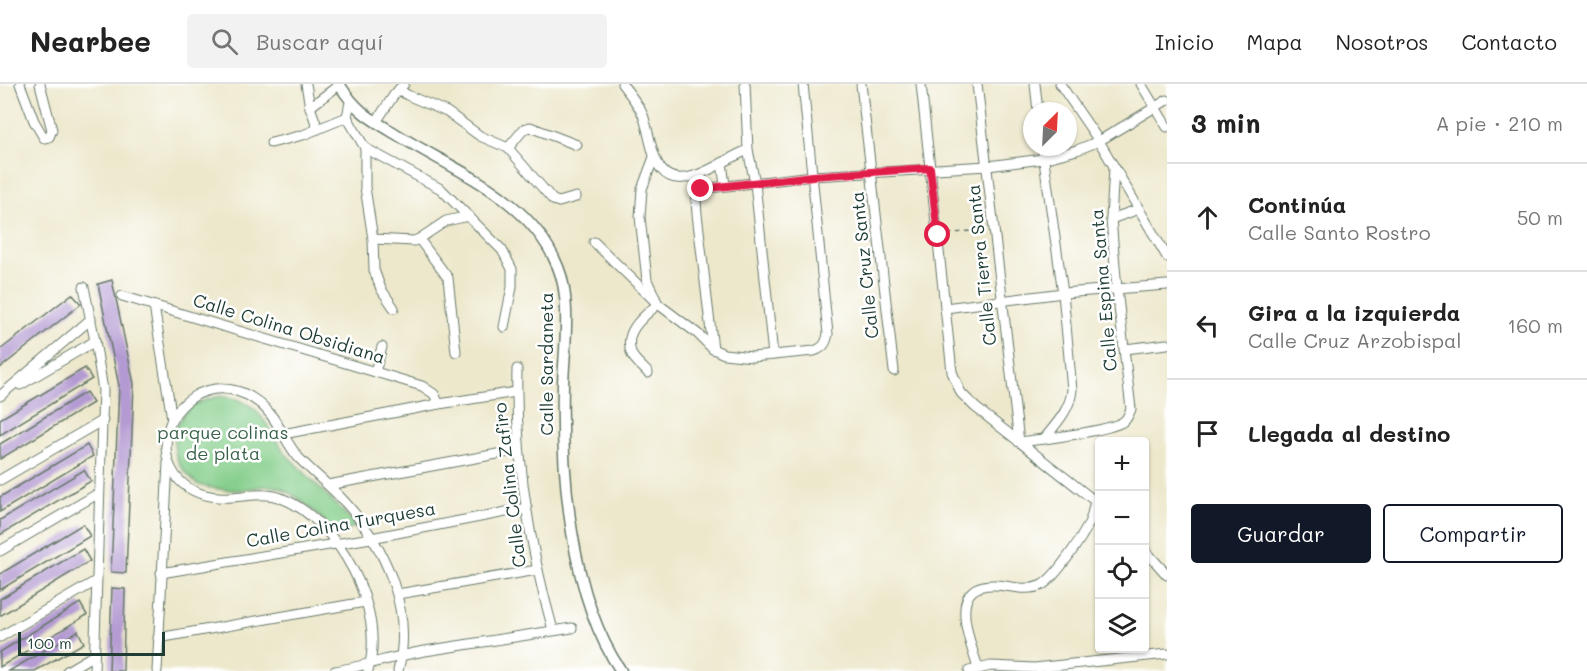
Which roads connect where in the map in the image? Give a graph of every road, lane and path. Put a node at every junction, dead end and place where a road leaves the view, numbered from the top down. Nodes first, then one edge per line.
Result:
1 (20, 84) edge
2 (40, 84) edge
3 (306, 84) edge
4 (339, 84) edge
5 (622, 84) edge
6 (745, 84) edge
7 (803, 84) edge
8 (861, 84) edge
9 (921, 84) edge
10 (977, 84) edge
11 (1035, 84) edge
12 (1060, 84) edge
13 (1141, 84) edge
14 (399, 89) edge
15 (1167, 100) edge
16 (351, 102) junction
17 (1037, 102) edge
18 (310, 107) junction
19 (1155, 107) junction
20 (347, 117) junction
21 (376, 122) junction
22 (1167, 127) edge
23 (318, 129) junction
24 (1099, 141) junction
25 (271, 143) dead end
26 (578, 145) dead end
27 (365, 148) junction
28 (507, 148) junction
29 (748, 150) junction
30 (1043, 156) edge
31 (654, 157) junction
32 (1043, 159) junction
33 (722, 163) junction
34 (988, 166) junction
35 (930, 168) junction
36 (1114, 168) junction
37 (872, 172) junction
38 (813, 176) junction
39 (755, 183) junction
40 (725, 185) junction
41 (576, 198) dead end
42 (1138, 209) junction
43 (469, 216) junction
44 (1111, 219) junction
45 (994, 227) junction
46 (938, 235) junction
47 (374, 239) junction
48 (419, 239) junction
49 (594, 242) dead end
50 (1167, 257) edge
51 (1167, 285) edge
52 (84, 287) dead end
53 (1117, 289) junction
54 (1063, 293) junction
55 (122, 296) dead end
56 (1003, 301) junction
57 (658, 304) junction
58 (154, 306) junction
59 (394, 308) dead end
60 (945, 308) junction
61 (91, 319) junction
62 (504, 327) dead end
63 (96, 341) junction
64 (1167, 344) edge
65 (382, 347) dead end
66 (713, 349) junction
67 (1125, 349) junction
68 (456, 352) dead end
69 (773, 355) junction
70 (516, 369) dead end
71 (894, 371) dead end
72 (375, 372) junction
73 (648, 372) dead end
74 (516, 392) junction
75 (0, 396) edge
76 (439, 404) junction
77 (172, 419) junction
78 (103, 420) junction
79 (282, 434) junction
80 (1044, 439) junction
81 (1019, 442) junction
82 (519, 450) junction
83 (168, 463) junction
84 (0, 480) edge
85 (328, 485) junction
86 (99, 493) junction
87 (1095, 501) edge
88 (527, 508) junction
89 (1095, 508) edge
90 (371, 538) junction
91 (337, 543) junction
92 (0, 551) edge
93 (1149, 555) edge
94 (537, 570) junction
95 (160, 573) junction
96 (1167, 575) edge
97 (96, 581) junction
98 (398, 594) junction
99 (365, 602) junction
100 (572, 628) dead end
101 (553, 630) junction
102 (0, 637) edge
103 (158, 638) junction
104 (1167, 654) edge
105 (94, 655) junction
106 (402, 655) junction
107 (369, 668) edge
108 (1034, 669) edge
109 (973, 670) edge
110 (67, 671) edge
111 (94, 671) edge
112 (157, 671) edge
113 (335, 671) edge
114 (398, 671) edge
115 (621, 671) edge

1 - 2 street
3 - 18 street
4 - 16 street, Calle Sardaneta
4 - 18 street
5 - 31 street
6 - 29 street
7 - 38 street
8 - 37 street, Calle Cruz Santa
9 - 35 street
10 - 34 street, Calle Tierra Santa
11 - 17 street
12 - 24 street
13 - 19 street
14 - 21 street
14 - 28 street
15 - 19 street
16 - 20 street
16 - 21 street, Calle Sardaneta
18 - 23 street
19 - 22 street
19 - 24 street
20 - 23 street
20 - 27 street
21 - 115 street, Calle Sardaneta
23 - 25 street
24 - 32 street
24 - 36 street
26 - 28 street
27 - 43 street
27 - 47 street
28 - 41 street
29 - 33 street
29 - 39 street
30 - 32 street
31 - 33 street
31 - 57 street
32 - 34 street
32 - 54 street
33 - 40 street
34 - 35 street
34 - 45 street, Calle Tierra Santa
35 - 37 street
35 - 46 street
36 - 42 street
36 - 44 street, Calle Espina Santa
37 - 38 street
37 - 71 street, Calle Cruz Santa
38 - 39 street
38 - 69 street
39 - 40 street
39 - 69 street
40 - 66 street
42 - 44 street
42 - 50 street
43 - 48 street
43 - 62 street
44 - 53 street, Calle Espina Santa
45 - 46 path
45 - 56 street, Calle Tierra Santa
46 - 60 street
47 - 48 street
47 - 59 street
48 - 68 street
49 - 57 street
51 - 53 street
52 - 61 street
53 - 54 street
53 - 67 street, Calle Espina Santa
54 - 56 street
54 - 80 street
55 - 58 street, Calle Colina Obsidiana
56 - 60 street
56 - 81 street, Calle Tierra Santa
57 - 66 street
57 - 73 street
58 - 72 street, Calle Colina Obsidiana
58 - 77 street
60 - 81 street
61 - 63 street
61 - 75 street
63 - 75 street
63 - 78 street
64 - 67 street
65 - 72 street
66 - 69 street
67 - 80 street, Calle Espina Santa
70 - 74 street, Calle Colina Zafiro
72 - 76 street, Calle Colina Obsidiana
74 - 76 street
74 - 82 street, Calle Colina Zafiro
76 - 79 street
77 - 79 street
77 - 83 street
78 - 84 street
78 - 86 street
79 - 85 street
80 - 81 street
81 - 87 street
82 - 85 street
82 - 88 street, Calle Colina Zafiro
83 - 91 street
83 - 95 street
85 - 90 street
86 - 92 street
86 - 97 street
88 - 90 street, Calle Colina Turquesa
88 - 94 street, Calle Colina Zafiro
89 - 109 street
90 - 91 street, Calle Colina Turquesa
90 - 98 street
91 - 95 street, Calle Colina Turquesa
91 - 99 street
93 - 96 street
94 - 98 street
94 - 101 street, Calle Colina Zafiro
95 - 103 street
97 - 102 street
97 - 105 street
98 - 106 street
99 - 103 street
99 - 107 street
100 - 101 street
101 - 106 street
103 - 112 street
104 - 108 street
105 - 110 street
105 - 111 street
106 - 107 street
106 - 114 street
107 - 113 street
108 - 109 street

